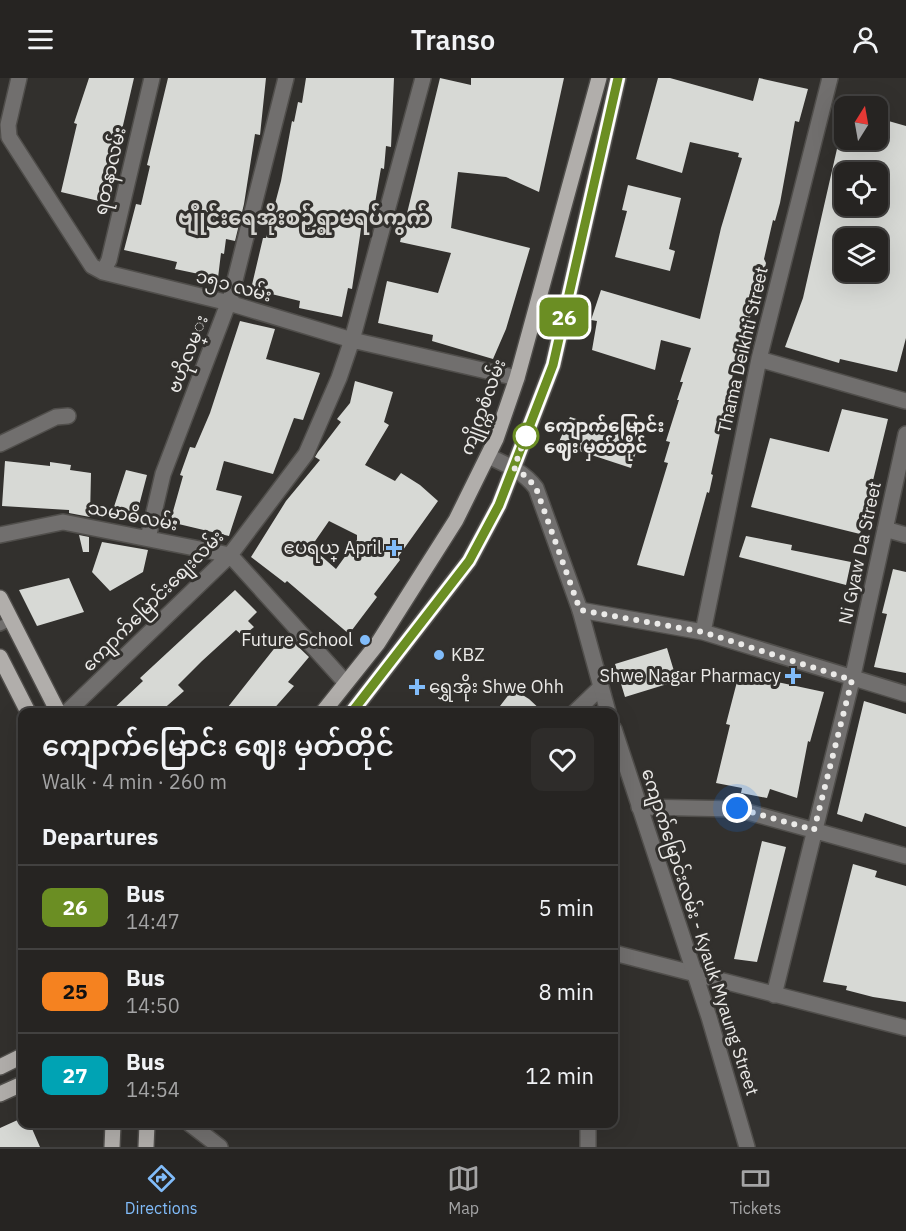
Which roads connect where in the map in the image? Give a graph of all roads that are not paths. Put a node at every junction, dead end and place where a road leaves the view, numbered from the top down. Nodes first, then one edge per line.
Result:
1 (19, 78) edge
2 (152, 78) edge
3 (286, 78) edge
4 (423, 78) edge
5 (599, 78) edge
6 (618, 78) edge
7 (830, 78) edge
8 (103, 272) junction
9 (229, 303) junction
10 (352, 340) junction
11 (759, 359) junction
12 (517, 378) junction
13 (906, 401) edge
14 (68, 416) dead end
15 (906, 434) edge
16 (0, 444) edge
17 (488, 456) junction
18 (514, 468) junction
19 (885, 529) junction
20 (0, 535) edge
21 (906, 535) edge
22 (148, 538) junction
23 (230, 555) junction
24 (0, 598) edge
25 (580, 610) junction
26 (6, 623) edge
27 (703, 632) junction
28 (0, 657) edge
29 (852, 680) junction
30 (346, 683) junction
31 (600, 688) junction
32 (906, 694) edge
33 (49, 695) junction
34 (25, 708) edge
35 (29, 708) edge
36 (56, 708) edge
37 (71, 708) edge
38 (325, 708) edge
39 (355, 708) edge
40 (579, 708) edge
41 (607, 708) edge
42 (618, 741) edge
43 (639, 807) junction
44 (814, 830) junction
45 (906, 856) edge
46 (618, 954) edge
47 (693, 973) junction
48 (774, 995) junction
49 (906, 1028) edge
50 (18, 1058) edge
51 (0, 1066) edge
52 (18, 1086) edge
53 (0, 1094) edge
54 (113, 1128) edge
55 (147, 1128) edge
56 (200, 1128) edge
57 (588, 1128) edge
58 (112, 1147) edge
59 (146, 1147) edge
60 (220, 1147) edge
61 (588, 1147) edge
62 (747, 1147) edge

1 - 8 street
2 - 8 street, ရတနာလမ်း
3 - 9 street, ဗဟိုလမ္း
4 - 10 street, ကျောက်မြောင်းစျေးလမ်း
5 - 12 main road, ကျိုက္ကစံလမ်း
6 - 18 main road
7 - 11 street, Thama Deikhti Street
8 - 9 street, ၁၅၁ လမ်း
9 - 10 street, ၁၅၁ လမ်း
9 - 22 street, ဗဟိုလမ္း
10 - 12 street, ၁၅၁ လမ်း
10 - 23 street, ကျောက်မြောင်းစျေးလမ်း
11 - 13 street
11 - 27 street, Thama Deikhti Street
12 - 17 main road, ကျိုက္ကစံလမ်း
14 - 16 street
15 - 19 street, Ni Gyaw Da Street
17 - 18 street
17 - 30 main road, ကျိုက္ကစံလမ်း
18 - 25 street
18 - 39 main road
19 - 21 street
19 - 29 street, Ni Gyaw Da Street
20 - 22 street, သမာဓိလမ်း
22 - 23 street, သမာဓိလမ်း
23 - 30 street
23 - 37 street, ကျောက်မြောင်းစျေးလမ်း
24 - 26 main road
25 - 27 street
25 - 31 street
26 - 33 main road
27 - 29 street
28 - 34 main road
29 - 32 street
29 - 44 street, Ni Gyaw Da Street
30 - 38 main road, ကျိုက္ကစံလမ်း
31 - 40 street
31 - 41 street
33 - 35 main road
33 - 36 main road
42 - 43 street, ကျောက်မြောင်းလမ်း - Kyauk Myaung Street
43 - 44 street
43 - 47 street, ကျောက်မြောင်းလမ်း - Kyauk Myaung Street
44 - 45 street
44 - 48 street, Ni Gyaw Da Street
46 - 47 street
47 - 48 street
47 - 62 street, ကျောက်မြောင်းလမ်း - Kyauk Myaung Street
48 - 49 street
50 - 51 main road
52 - 53 main road
54 - 58 main road
55 - 59 main road
56 - 60 street
57 - 61 street

